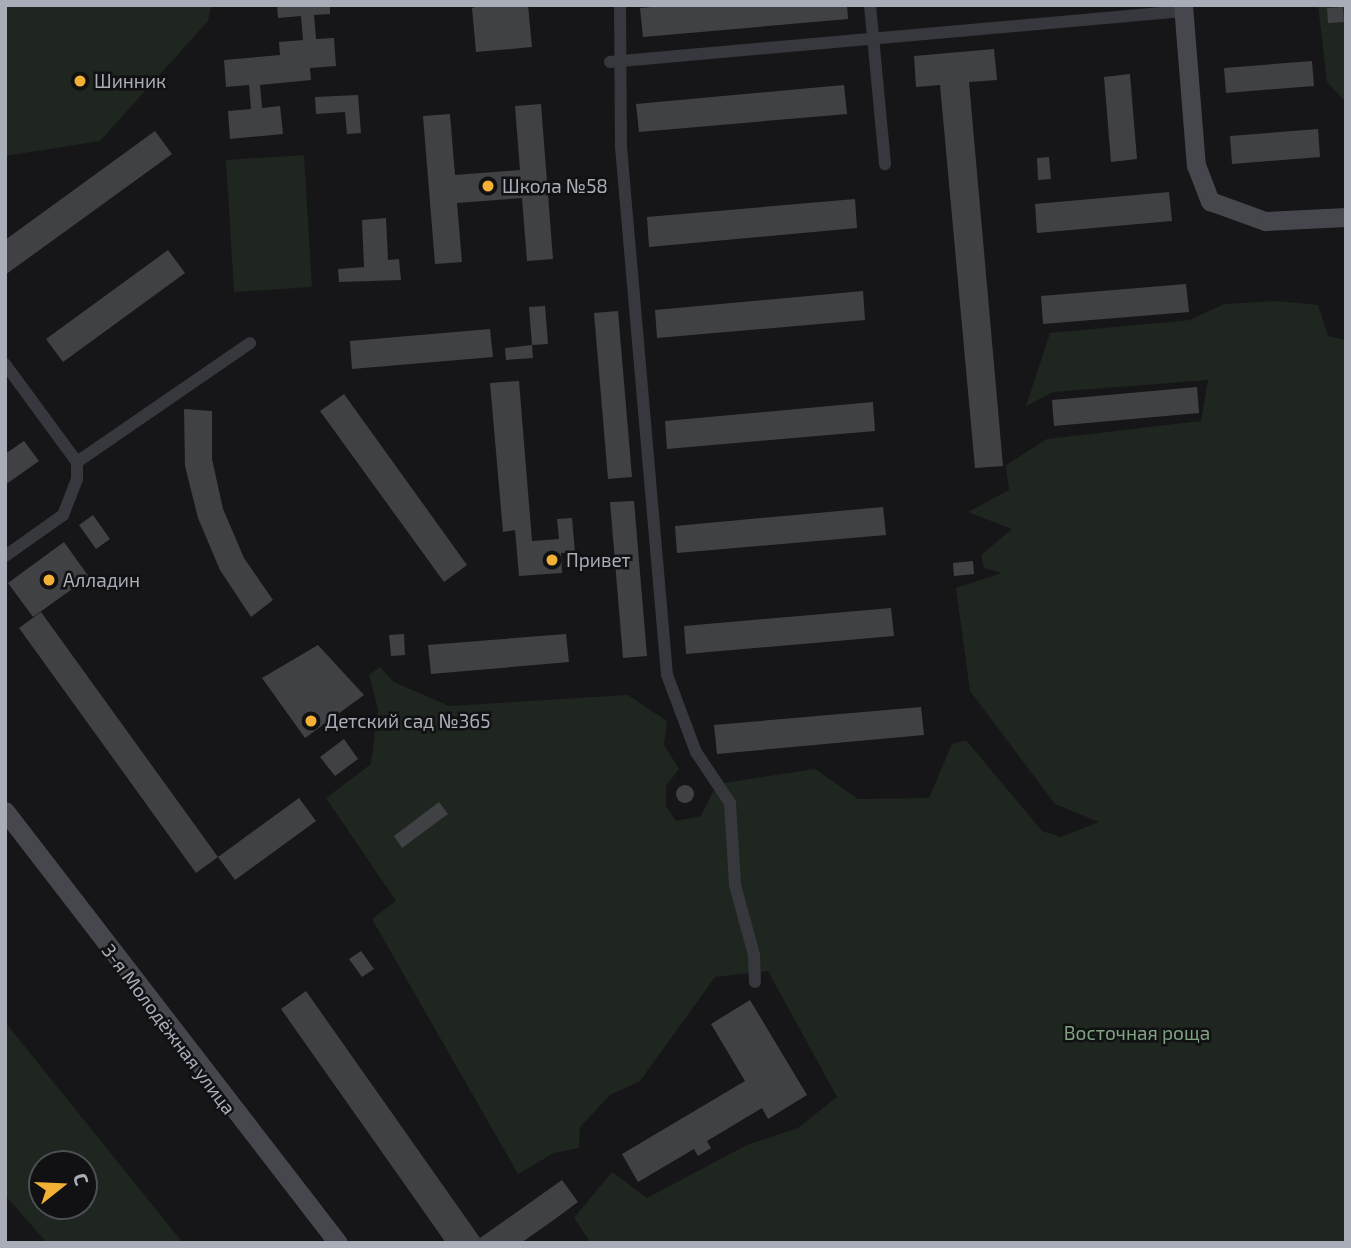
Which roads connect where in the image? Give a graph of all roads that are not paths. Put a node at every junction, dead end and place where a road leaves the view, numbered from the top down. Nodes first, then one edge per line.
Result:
1 (620, 5) edge
2 (870, 5) edge
3 (1184, 8) edge
4 (873, 38) junction
5 (613, 61) junction
6 (885, 164) dead end
7 (1346, 217) edge
8 (250, 343) dead end
9 (5, 363) edge
10 (77, 462) junction
11 (5, 556) edge
12 (5, 811) edge
13 (755, 982) dead end
14 (338, 1243) edge

1 - 5 street
2 - 4 street
3 - 4 street
3 - 7 main road
4 - 5 street
4 - 6 street
5 - 13 street
8 - 10 street
9 - 10 street
10 - 11 street
12 - 14 main road, 3-я Молодёжная улица

